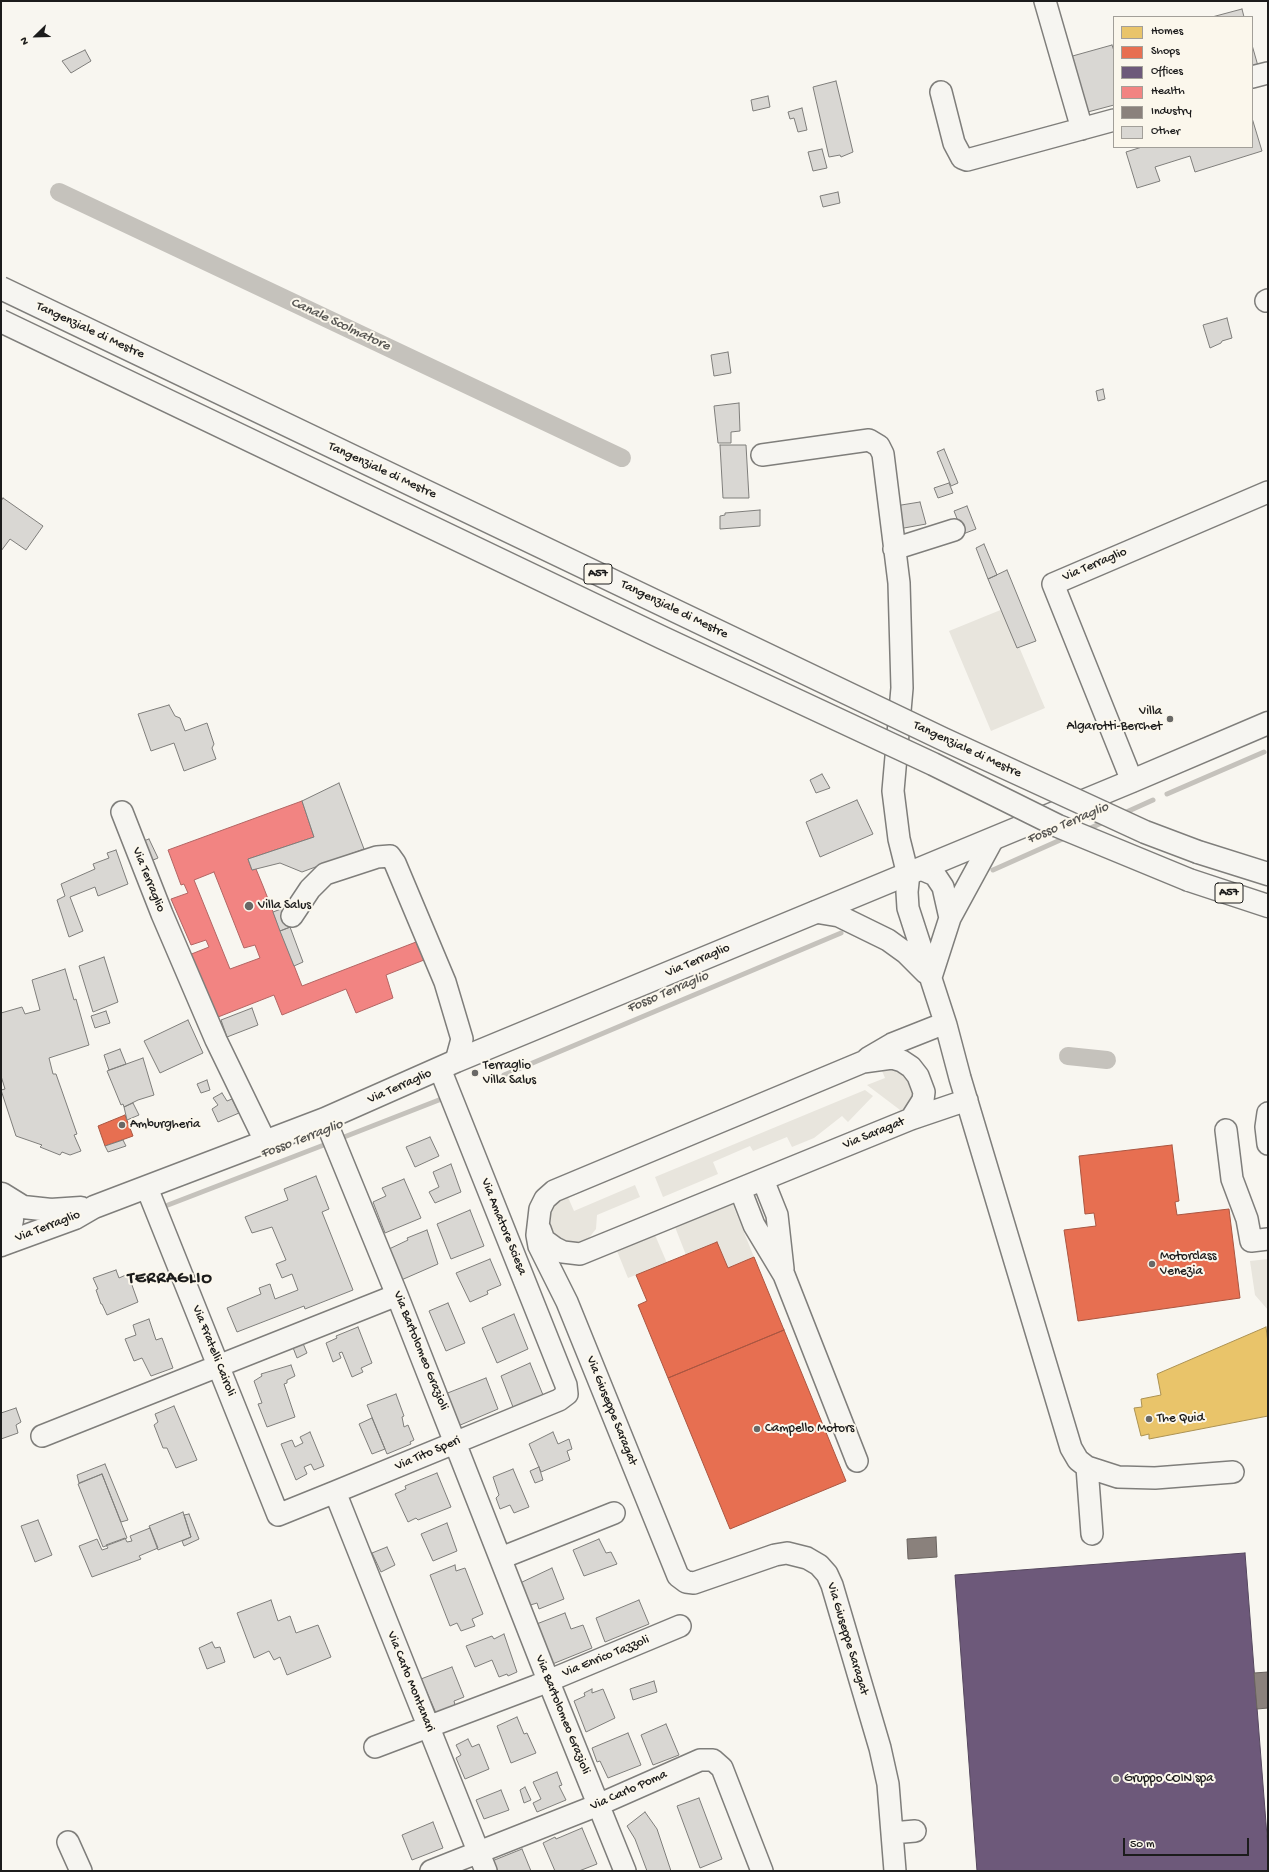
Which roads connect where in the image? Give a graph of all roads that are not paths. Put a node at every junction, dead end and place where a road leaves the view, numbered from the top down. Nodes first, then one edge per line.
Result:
1 (1045, 1) edge
2 (1268, 73) edge
3 (1253, 77) edge
4 (941, 92) dead end
5 (1113, 120) edge
6 (1082, 129) junction
7 (1, 288) edge
8 (1, 321) edge
9 (762, 455) dead end
10 (1268, 492) edge
11 (954, 530) dead end
12 (894, 549) junction
13 (1268, 723) edge
14 (1132, 781) junction
15 (122, 812) dead end
16 (993, 839) junction
17 (915, 871) junction
18 (1268, 874) edge
19 (1268, 906) edge
20 (815, 912) junction
21 (292, 916) dead end
22 (950, 918) junction
23 (931, 977) junction
24 (946, 1025) junction
25 (863, 1062) junction
26 (448, 1065) junction
27 (967, 1100) junction
28 (1268, 1113) edge
29 (911, 1119) junction
30 (1226, 1130) dead end
31 (330, 1131) junction
32 (266, 1143) junction
33 (1268, 1144) edge
34 (763, 1180) junction
35 (740, 1189) junction
36 (1, 1194) edge
37 (152, 1201) junction
38 (94, 1207) junction
39 (538, 1221) junction
40 (1268, 1239) edge
41 (1, 1245) edge
42 (580, 1254) junction
43 (784, 1275) junction
44 (397, 1295) junction
45 (567, 1302) junction
46 (219, 1366) junction
47 (566, 1385) joint
48 (42, 1436) dead end
49 (456, 1443) junction
50 (857, 1461) dead end
51 (1087, 1467) junction
52 (1233, 1472) dead end
53 (335, 1492) junction
54 (614, 1513) dead end
55 (278, 1515) joint
56 (1092, 1534) dead end
57 (501, 1558) junction
58 (680, 1626) dead end
59 (548, 1680) junction
60 (428, 1727) junction
61 (375, 1748) dead end
62 (598, 1805) junction
63 (915, 1831) dead end
64 (892, 1833) junction
65 (68, 1842) dead end
66 (483, 1862) edge
67 (81, 1871) edge
68 (432, 1871) edge
69 (625, 1871) edge
70 (762, 1871) edge
71 (895, 1871) edge

1 - 6 street
2 - 3 street
4 - 6 street
5 - 6 street
7 - 18 main road, Tangenziale di Mestre / A57, bridge
8 - 19 main road, Tangenziale di Mestre / A57, bridge
9 - 12 street
10 - 14 street, Via Terraglio
11 - 12 street
12 - 17 street
13 - 14 main road, Via Terraglio
14 - 16 main road, Via Terraglio
15 - 32 street, Via Terraglio
16 - 17 main road, Via Terraglio
16 - 22 street
17 - 20 main road, Via Terraglio
17 - 22 street
17 - 23 street
20 - 23 street
20 - 26 main road, Via Terraglio
21 - 26 street
22 - 23 street
23 - 24 street
24 - 25 street
24 - 27 street
25 - 29 street, Via Saragat
25 - 39 street, Via Saragat
26 - 31 main road, Via Terraglio
26 - 47 street, Via Amatore Sciesa
27 - 29 street
27 - 51 street
28 - 33 street
29 - 34 street, Via Saragat
30 - 40 street
31 - 32 main road, Via Terraglio
31 - 44 street, Via Bartolomeo Grazioli
32 - 37 main road, Via Terraglio
34 - 35 street, Via Saragat
34 - 43 street
35 - 42 street, Via Saragat
35 - 43 street
36 - 38 main road, Via Terraglio
36 - 41 main road
37 - 38 main road, Via Terraglio
37 - 46 street, Via Fratelli Cairoli
38 - 41 main road, Via Terraglio
39 - 42 street
39 - 45 street, Via Saragat
42 - 45 street
43 - 50 street
44 - 46 street
44 - 49 street, Via Bartolomeo Grazioli
45 - 64 street, Via Giuseppe Saragat
46 - 48 street
46 - 55 street, Via Fratelli Cairoli
47 - 49 street, Via Tito Speri
49 - 53 street, Via Tito Speri
49 - 57 street, Via Bartolomeo Grazioli
51 - 52 street
51 - 56 street
53 - 55 street, Via Tito Speri
53 - 60 street, Via Carlo Montanari
54 - 57 street
57 - 59 street, Via Bartolomeo Grazioli
58 - 59 street, Via Enrico Tazzoli
59 - 60 street, Via Enrico Tazzoli
59 - 62 street, Via Bartolomeo Grazioli
60 - 61 street, Via Enrico Tazzoli
60 - 66 street, Via Carlo Montanari
62 - 66 street, Via Carlo Poma
62 - 69 street, Via Bartolomeo Grazioli
62 - 70 street, Via Carlo Poma
63 - 64 street
64 - 71 street, Via Giuseppe Saragat
65 - 67 street
66 - 68 street, Via Carlo Poma

